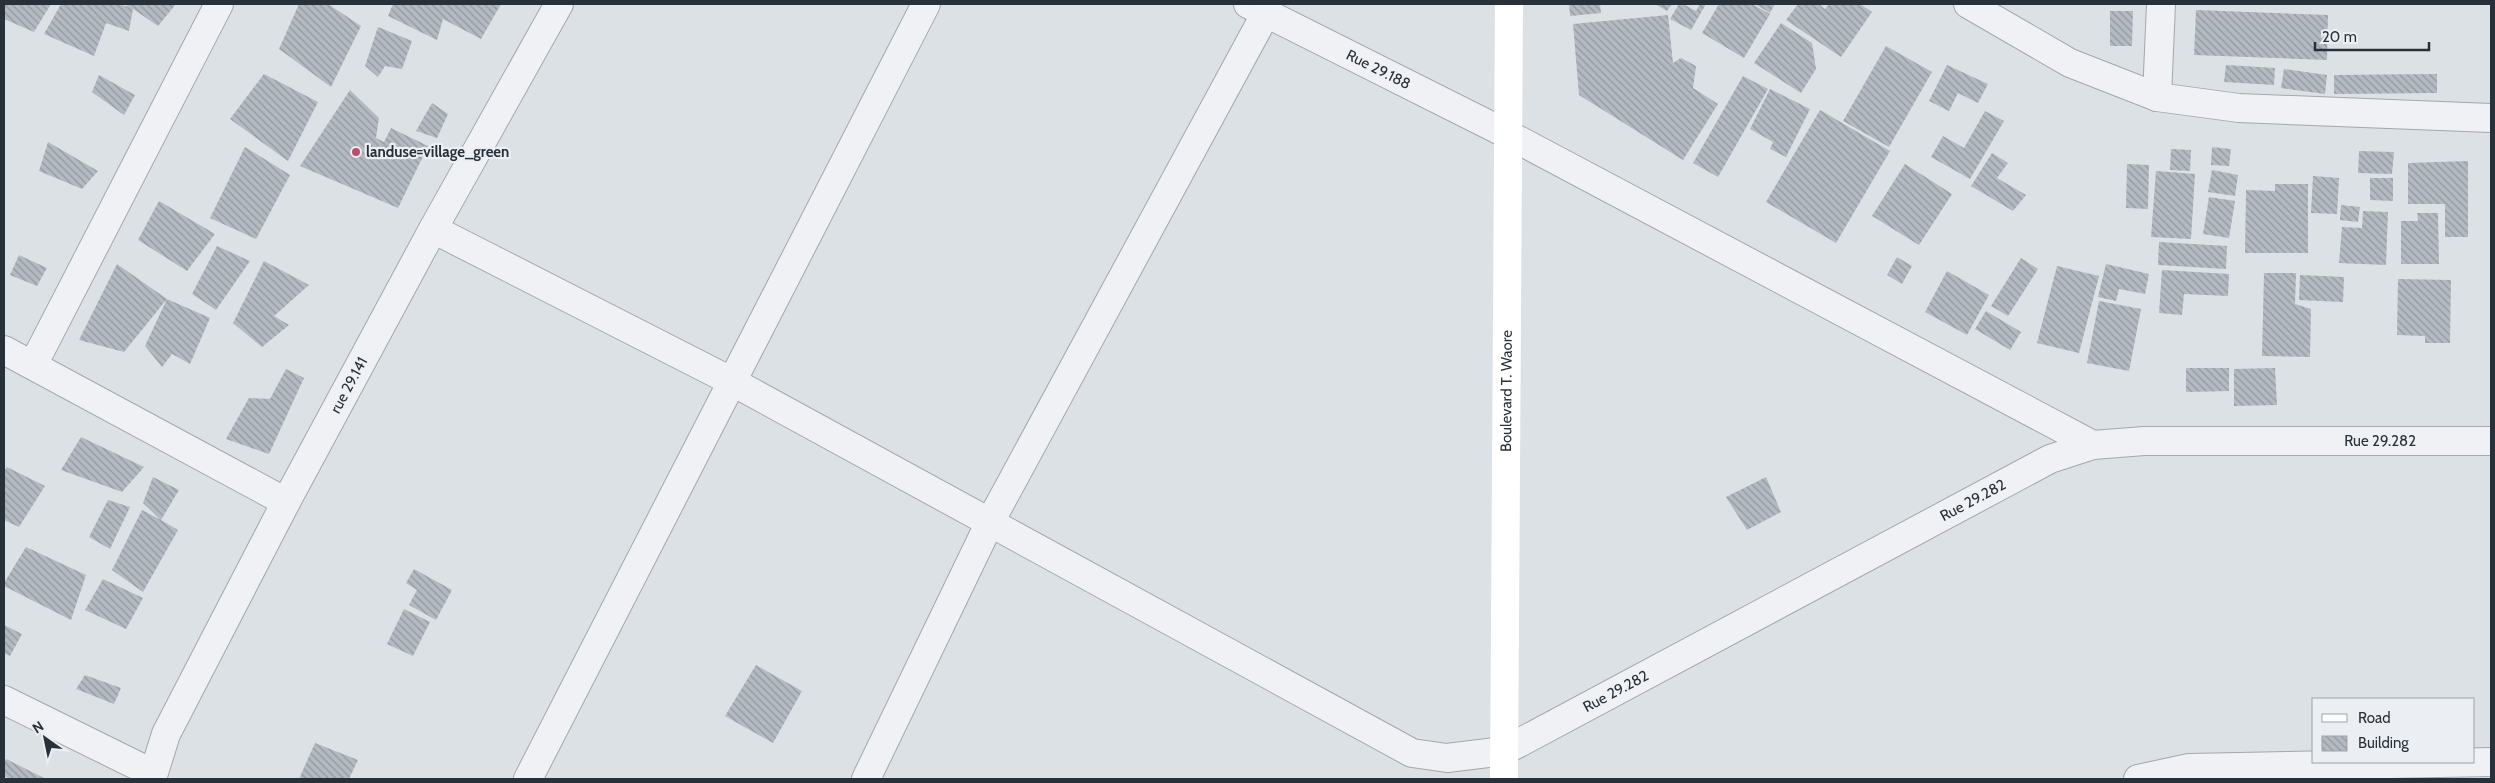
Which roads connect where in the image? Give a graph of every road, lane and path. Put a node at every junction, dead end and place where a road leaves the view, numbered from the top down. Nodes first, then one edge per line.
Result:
1 (219, 4) edge
2 (559, 4) edge
3 (926, 4) edge
4 (1509, 4) edge
5 (1968, 4) edge
6 (2161, 4) edge
7 (1257, 8) edge
8 (2157, 97) junction
9 (2491, 118) edge
10 (1509, 135) junction
11 (433, 230) junction
12 (4, 350) edge
13 (33, 365) junction
14 (731, 381) junction
15 (2491, 441) edge
16 (2093, 445) junction
17 (286, 502) junction
18 (990, 522) junction
19 (4, 700) edge
20 (1504, 751) junction
21 (2475, 762) edge
22 (2491, 762) edge
23 (2441, 763) edge
24 (152, 776) edge
25 (2145, 778) edge
26 (528, 779) edge
27 (866, 779) edge
28 (1504, 779) edge

1 - 13 street
2 - 11 street, rue 29.141
3 - 14 street
4 - 10 street, Boulevard T. Waore
5 - 8 street
6 - 8 street
7 - 10 street, Rue 29.188
7 - 18 street
8 - 9 street
10 - 16 street, Rue 29.188
10 - 20 street, Boulevard T. Waore
11 - 14 street
11 - 17 street, rue 29.141
12 - 13 street
13 - 17 street
14 - 18 street
14 - 26 street
15 - 16 street, Rue 29.282
16 - 20 street, Rue 29.282
17 - 24 street, rue 29.141
18 - 20 street
18 - 27 street
19 - 24 street
20 - 28 street, Boulevard T. Waore
21 - 22 street
23 - 25 street

